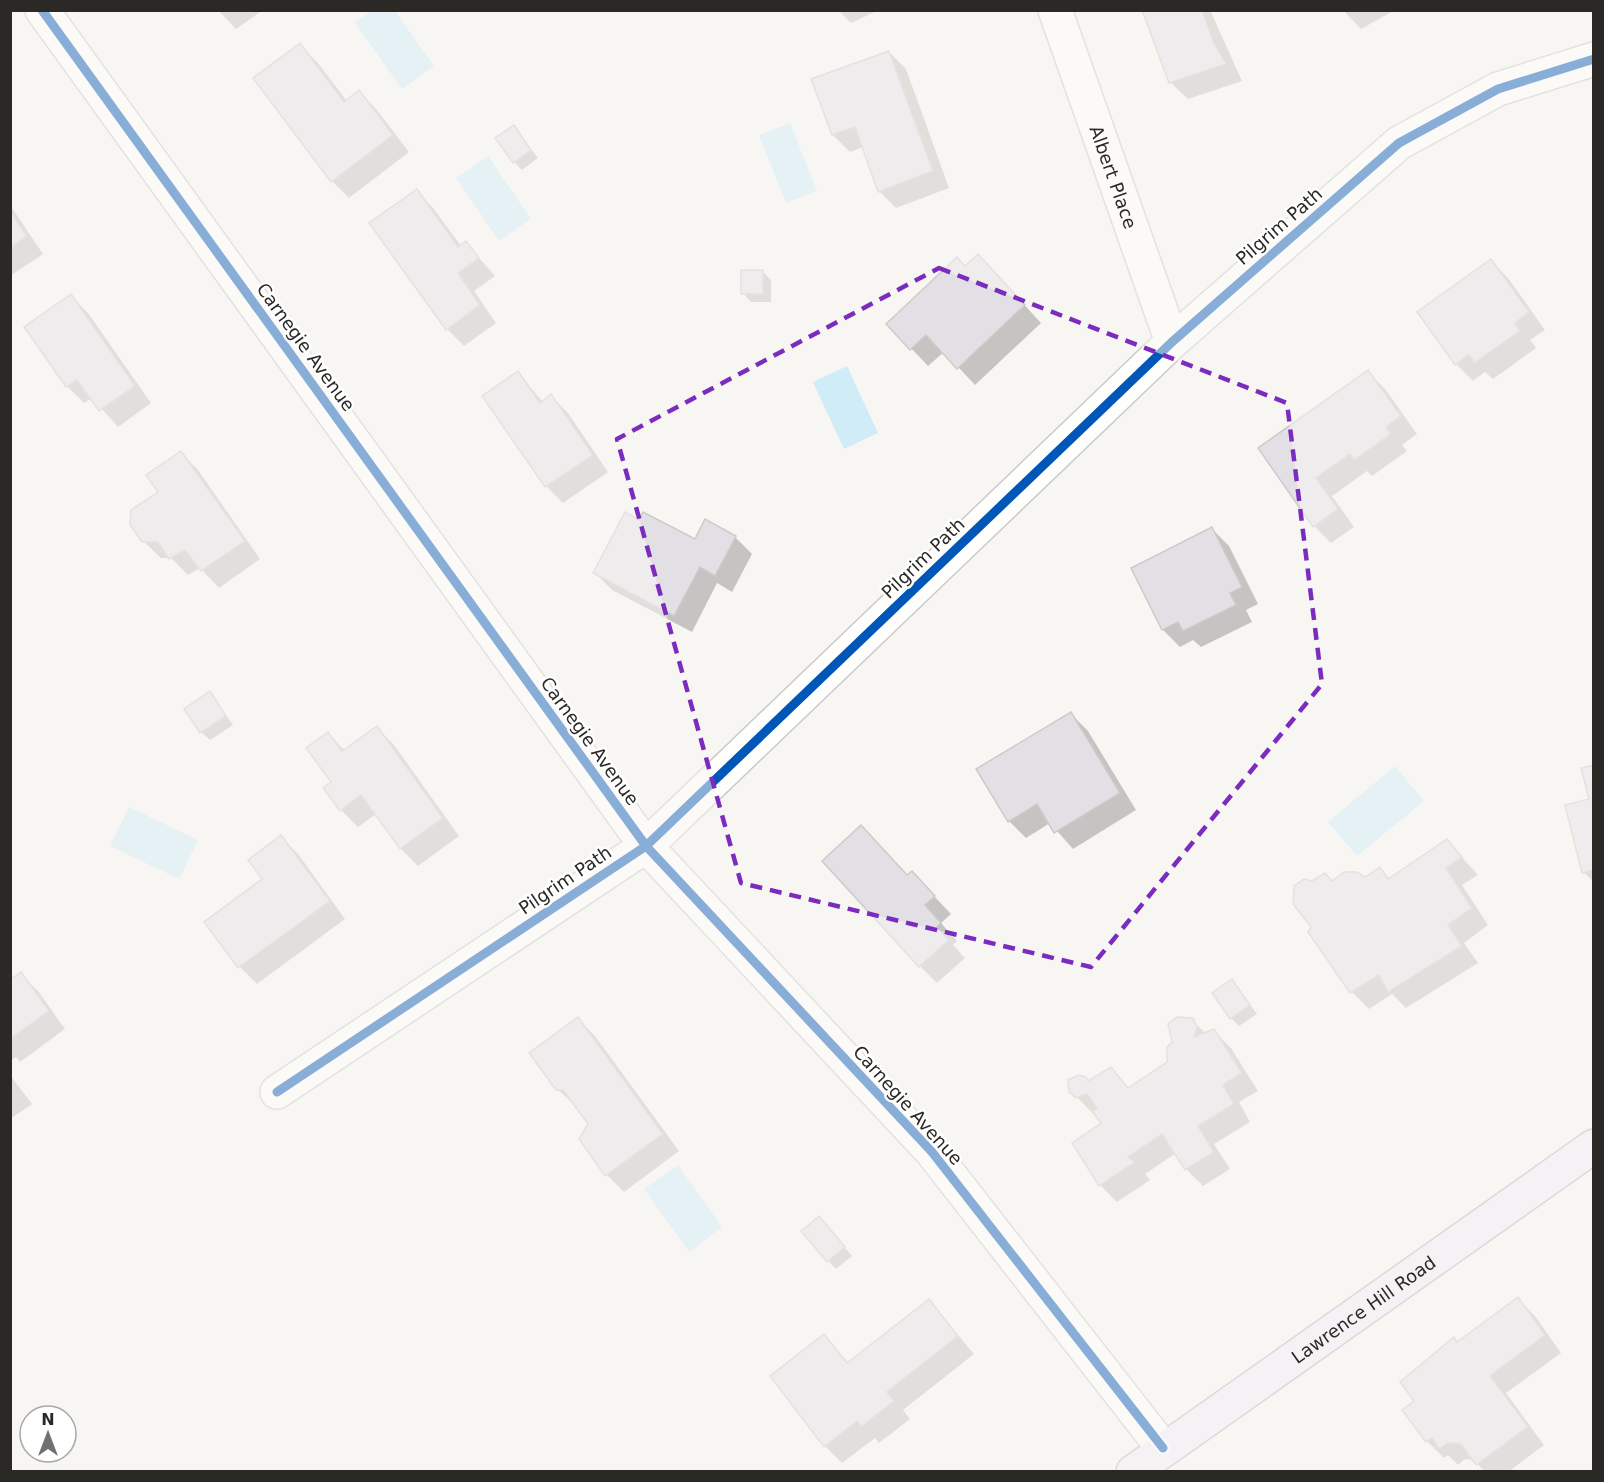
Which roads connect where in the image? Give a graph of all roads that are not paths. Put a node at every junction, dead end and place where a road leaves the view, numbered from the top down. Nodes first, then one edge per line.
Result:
1 (42, 10) edge
2 (1055, 10) edge
3 (1593, 59) edge
4 (1172, 342) junction
5 (646, 846) junction
6 (276, 1092) dead end
7 (1593, 1146) edge
8 (1164, 1448) junction
9 (1133, 1472) edge

1 - 5 street, Carnegie Avenue
2 - 4 street, Albert Place
3 - 4 street, Pilgrim Path
4 - 5 street, Pilgrim Path
5 - 6 street, Pilgrim Path
5 - 8 street, Carnegie Avenue
7 - 8 main road, Lawrence Hill Road
8 - 9 main road, Lawrence Hill Road

